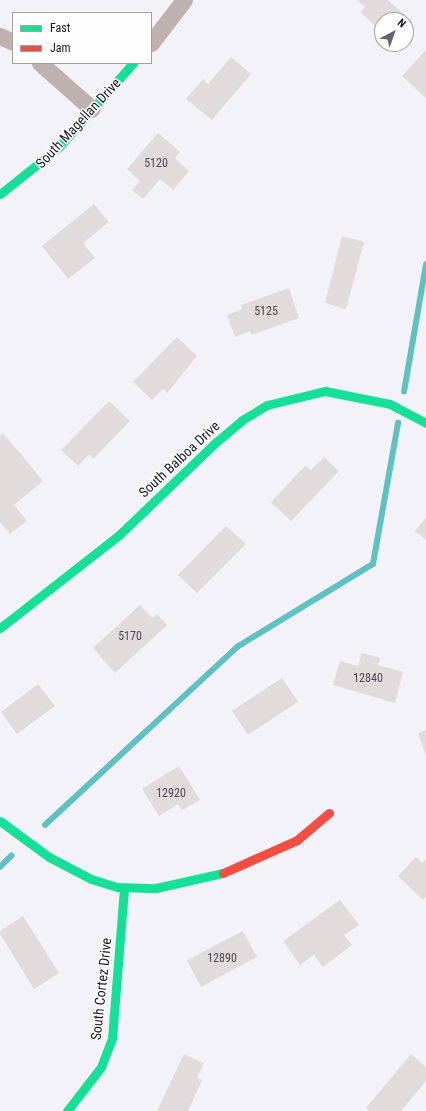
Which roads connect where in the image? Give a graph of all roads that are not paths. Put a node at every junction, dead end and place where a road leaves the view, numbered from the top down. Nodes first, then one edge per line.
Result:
1 (184, 0) edge
2 (0, 36) edge
3 (12, 42) edge
4 (152, 42) edge
5 (41, 64) edge
6 (132, 64) edge
7 (92, 109) junction
8 (0, 194) edge
9 (426, 423) edge
10 (0, 628) edge
11 (329, 813) dead end
12 (0, 821) edge
13 (124, 888) junction
14 (67, 1111) edge

1 - 4 street
2 - 3 street
5 - 7 street
6 - 7 street, South Magellan Drive
7 - 8 street, South Magellan Drive
9 - 10 street, South Balboa Drive
11 - 13 street
12 - 13 street
13 - 14 street, South Cortez Drive

